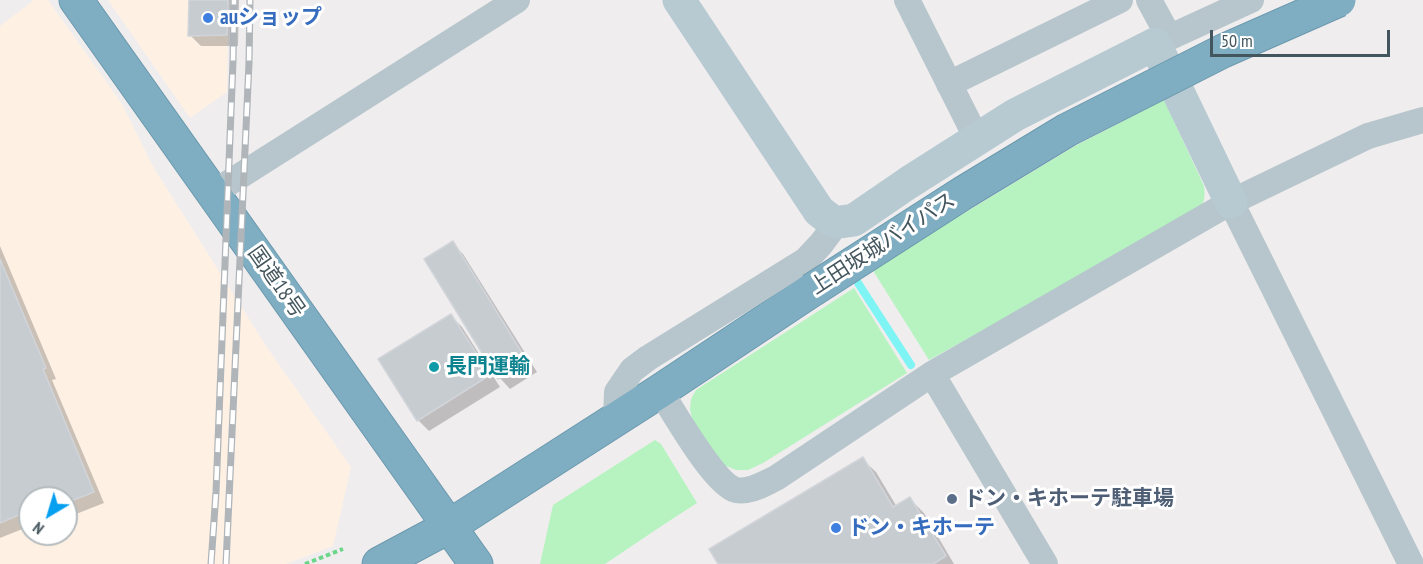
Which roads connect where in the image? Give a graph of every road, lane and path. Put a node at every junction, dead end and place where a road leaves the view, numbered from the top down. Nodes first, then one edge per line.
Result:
1 (76, 0) edge
2 (517, 0) edge
3 (679, 0) edge
4 (907, 0) edge
5 (1120, 0) edge
6 (1149, 0) edge
7 (1251, 0) edge
8 (1339, 0) edge
9 (1162, 41) junction
10 (949, 84) junction
11 (1423, 120) edge
12 (977, 139) junction
13 (213, 192) junction
14 (1231, 202) junction
15 (832, 221) junction
16 (932, 374) junction
17 (660, 391) junction
18 (616, 418) junction
19 (448, 527) junction
20 (343, 549) dead end
21 (305, 564) edge
22 (379, 564) edge
23 (476, 564) edge
24 (1045, 564) edge
25 (1411, 564) edge

1 - 13 highway, 国道18号
2 - 13 street
3 - 15 street
4 - 10 street
5 - 10 street
6 - 9 street
7 - 9 street
8 - 17 highway, 上田坂城バイパス, bridge
9 - 12 street
9 - 14 street
10 - 12 street
11 - 14 street
12 - 15 street
13 - 19 highway, 国道18号
14 - 16 street
14 - 25 street
15 - 18 street
16 - 17 street
16 - 24 street
17 - 18 highway, 上田坂城バイパス
18 - 19 highway, 上田坂城バイパス
19 - 22 highway, 上田坂城バイパス
19 - 23 highway, 国道18号
20 - 21 path

